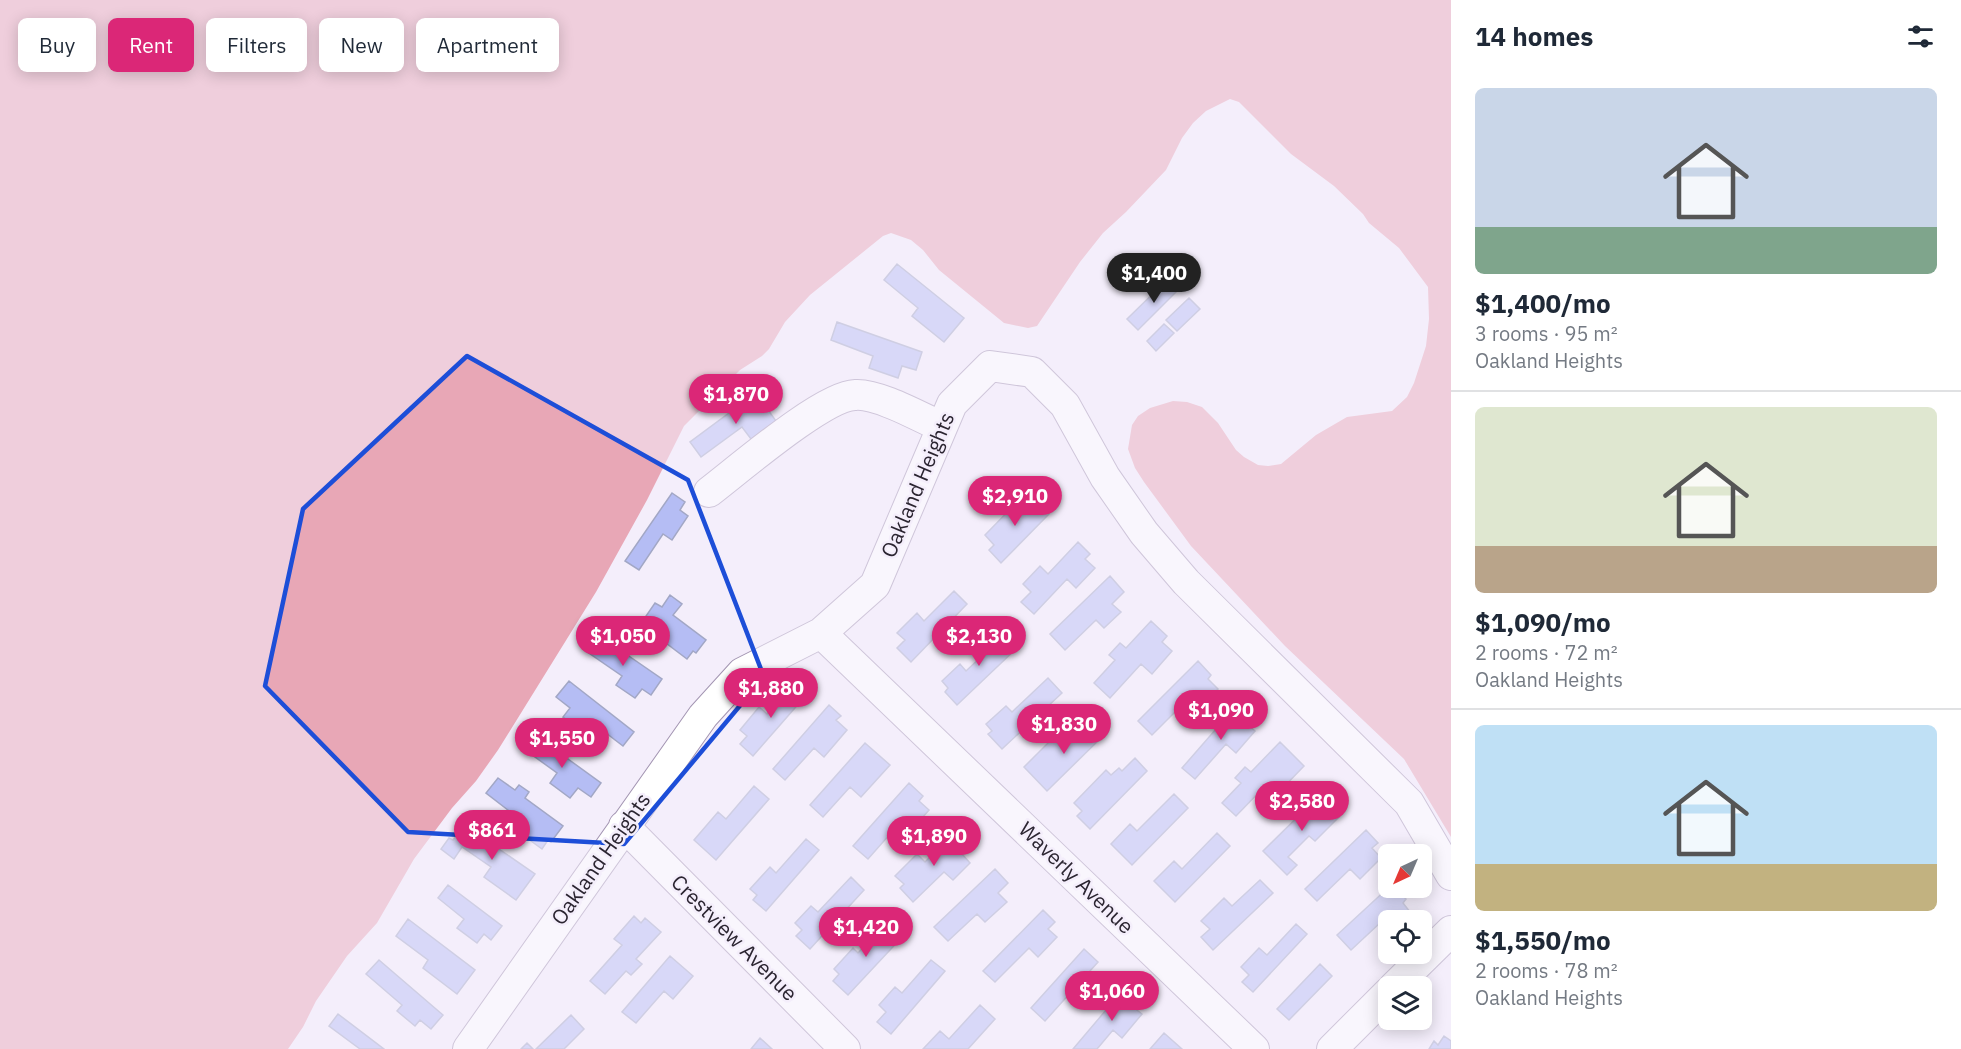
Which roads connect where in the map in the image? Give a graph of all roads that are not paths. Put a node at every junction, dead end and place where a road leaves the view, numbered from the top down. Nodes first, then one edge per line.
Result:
1 (942, 427) junction
2 (710, 492) dead end
3 (821, 633) junction
4 (624, 826) junction
5 (1451, 875) edge
6 (1451, 931) edge
7 (1405, 976) edge
8 (1378, 1003) edge
9 (468, 1049) edge
10 (845, 1049) edge
11 (1254, 1049) edge
12 (1332, 1049) edge

1 - 2 street
1 - 3 street, Oakland Heights
1 - 5 street, Oakland Heights
3 - 4 street, Oakland Heights
3 - 11 street, Waverly Avenue
4 - 9 street, Oakland Heights
4 - 10 street, Crestview Avenue
6 - 7 street
8 - 12 street

